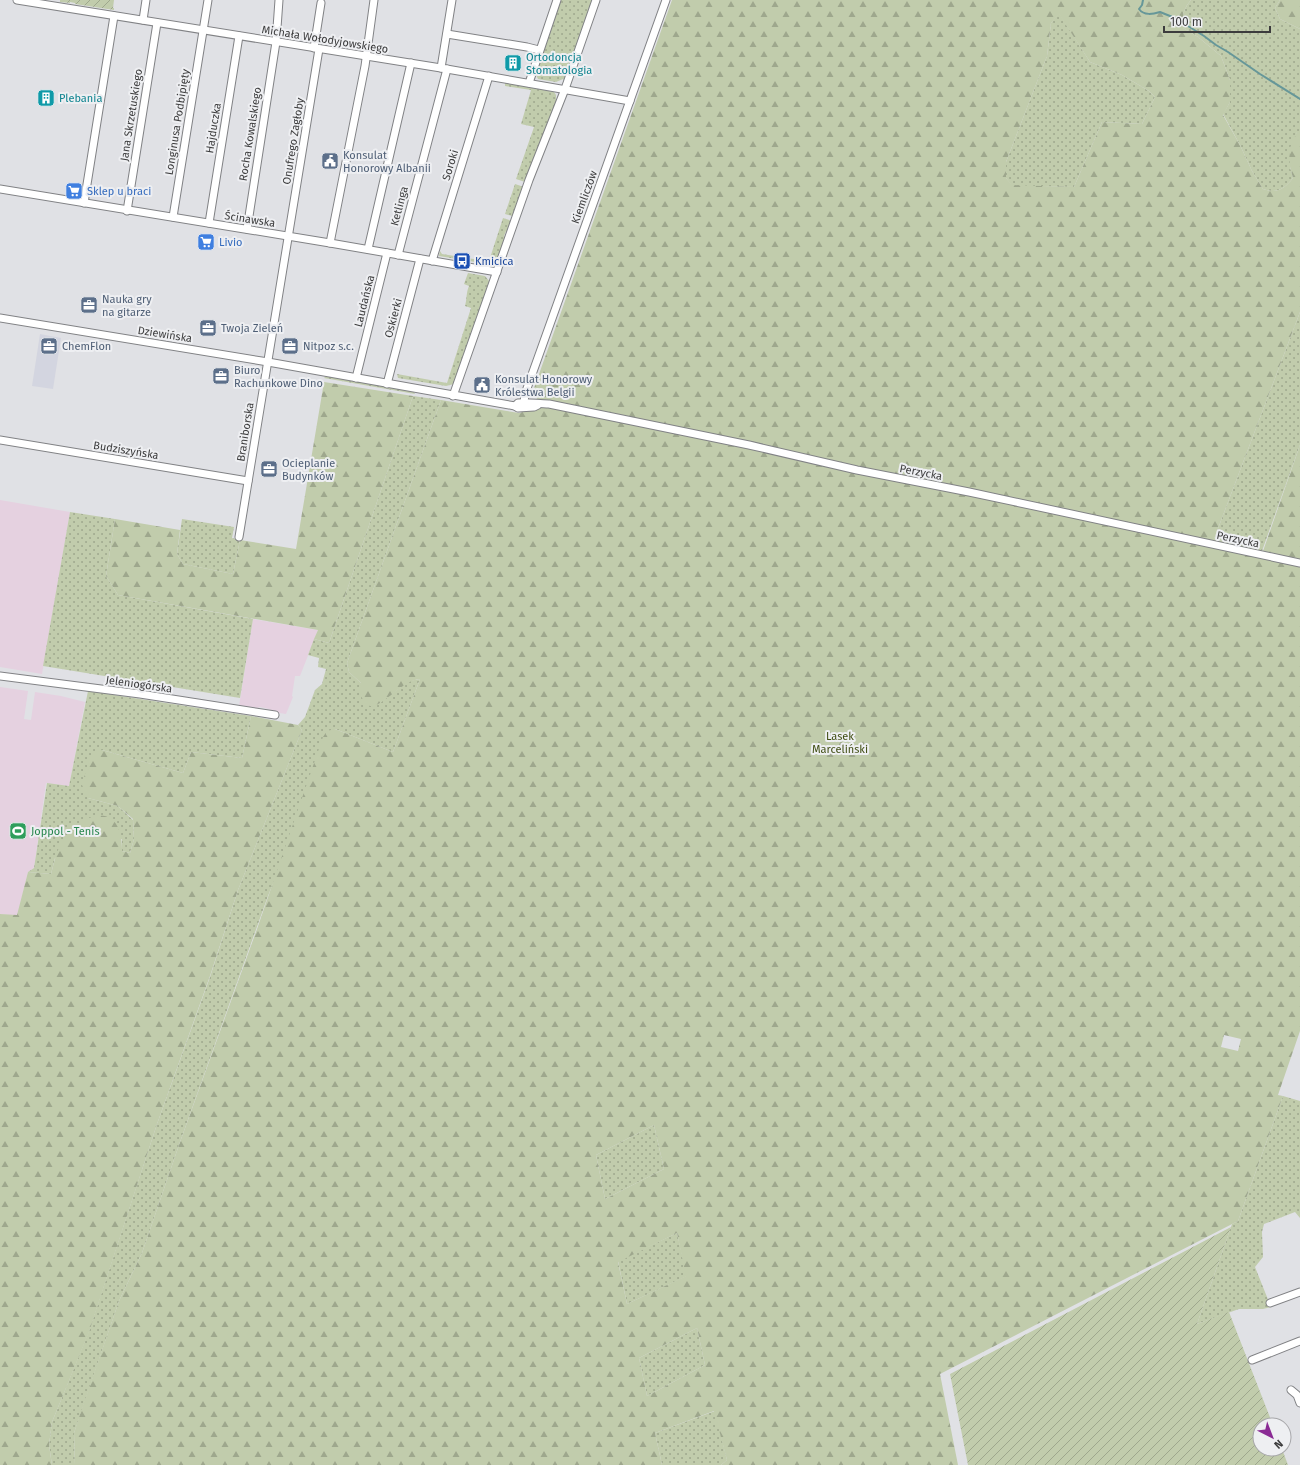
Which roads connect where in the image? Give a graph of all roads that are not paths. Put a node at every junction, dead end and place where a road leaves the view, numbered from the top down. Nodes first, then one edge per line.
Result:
1 (17, 0) edge
2 (146, 0) edge
3 (208, 0) edge
4 (279, 0) edge
5 (374, 0) edge
6 (452, 0) edge
7 (557, 0) edge
8 (596, 0) edge
9 (666, 0) edge
10 (321, 3) dead end
11 (114, 16) junction
12 (143, 20) junction
13 (156, 23) junction
14 (203, 30) junction
15 (447, 34) junction
16 (239, 36) junction
17 (276, 42) junction
18 (317, 48) junction
19 (540, 50) junction
20 (366, 56) junction
21 (411, 63) junction
22 (444, 69) junction
23 (489, 76) junction
24 (529, 83) junction
25 (565, 89) junction
26 (630, 101) junction
27 (0, 189) edge
28 (84, 203) junction
29 (127, 211) junction
30 (173, 217) junction
31 (209, 223) junction
32 (247, 229) junction
33 (289, 236) junction
34 (330, 243) junction
35 (368, 249) junction
36 (387, 253) junction
37 (398, 255) junction
38 (420, 259) junction
39 (432, 261) junction
40 (497, 272) junction
41 (0, 318) edge
42 (268, 362) junction
43 (356, 378) junction
44 (387, 384) junction
45 (453, 396) junction
46 (524, 402) junction
47 (538, 404) junction
48 (515, 406) junction
49 (0, 440) edge
50 (248, 481) junction
51 (239, 538) dead end
52 (1300, 563) edge
53 (0, 676) edge
54 (275, 715) dead end
55 (1300, 1292) edge
56 (1270, 1303) dead end
57 (1300, 1341) edge
58 (1252, 1360) dead end
59 (1291, 1390) dead end
60 (1300, 1403) edge

1 - 11 street, Michała Wołodyjowskiego
2 - 12 street
3 - 14 street, Longinusa Podbipięty
4 - 17 street, Rocha Kowalskiego
5 - 20 street
6 - 15 street, Ketlinga
7 - 19 street
8 - 25 street
9 - 26 street, Kiemliczów
10 - 18 street, Onufrego Zagłoby
11 - 12 street, Michała Wołodyjowskiego
11 - 28 street
12 - 13 street, Michała Wołodyjowskiego
13 - 14 street, Michała Wołodyjowskiego
13 - 29 street, Jana Skrzetuskiego
14 - 16 street, Michała Wołodyjowskiego
14 - 30 street, Longinusa Podbipięty
15 - 19 street
15 - 22 street, Ketlinga
16 - 17 street, Michała Wołodyjowskiego
16 - 31 street, Hajduczka
17 - 18 street, Michała Wołodyjowskiego
17 - 32 street, Rocha Kowalskiego
18 - 20 street, Michała Wołodyjowskiego
18 - 33 street, Onufrego Zagłoby
19 - 24 street
20 - 21 street, Michała Wołodyjowskiego
20 - 34 street
21 - 22 street, Michała Wołodyjowskiego
21 - 35 street
22 - 23 street, Michała Wołodyjowskiego
22 - 37 street, Ketlinga
23 - 24 street, Michała Wołodyjowskiego
23 - 39 street, Soroki
24 - 25 street, Michała Wołodyjowskiego
25 - 26 street, Michała Wołodyjowskiego
25 - 40 street
26 - 46 street, Kiemliczów
27 - 28 street, Ścinawska
28 - 29 street, Ścinawska
29 - 30 street, Ścinawska
30 - 31 street, Ścinawska
31 - 32 street, Ścinawska
32 - 33 street, Ścinawska
33 - 34 street, Ścinawska
33 - 42 street, Braniborska
34 - 35 street, Ścinawska
35 - 36 street, Ścinawska
36 - 37 street, Ścinawska
36 - 43 street, Laudańska
37 - 38 street, Ścinawska
38 - 39 street, Ścinawska
38 - 44 street, Oskierki
39 - 40 street, Ścinawska
40 - 45 street
41 - 42 street, Dziewińska
42 - 43 street, Dziewińska
42 - 50 street, Braniborska
43 - 44 street, Dziewińska
44 - 45 street, Dziewińska
45 - 48 street, Dziewińska
46 - 47 street
46 - 48 street
47 - 48 street, Dziewińska
47 - 52 street, Perzycka
49 - 50 street, Budziszyńska
50 - 51 street, Braniborska
53 - 54 street, Jeleniogórska
55 - 56 street
57 - 58 street
59 - 60 street

